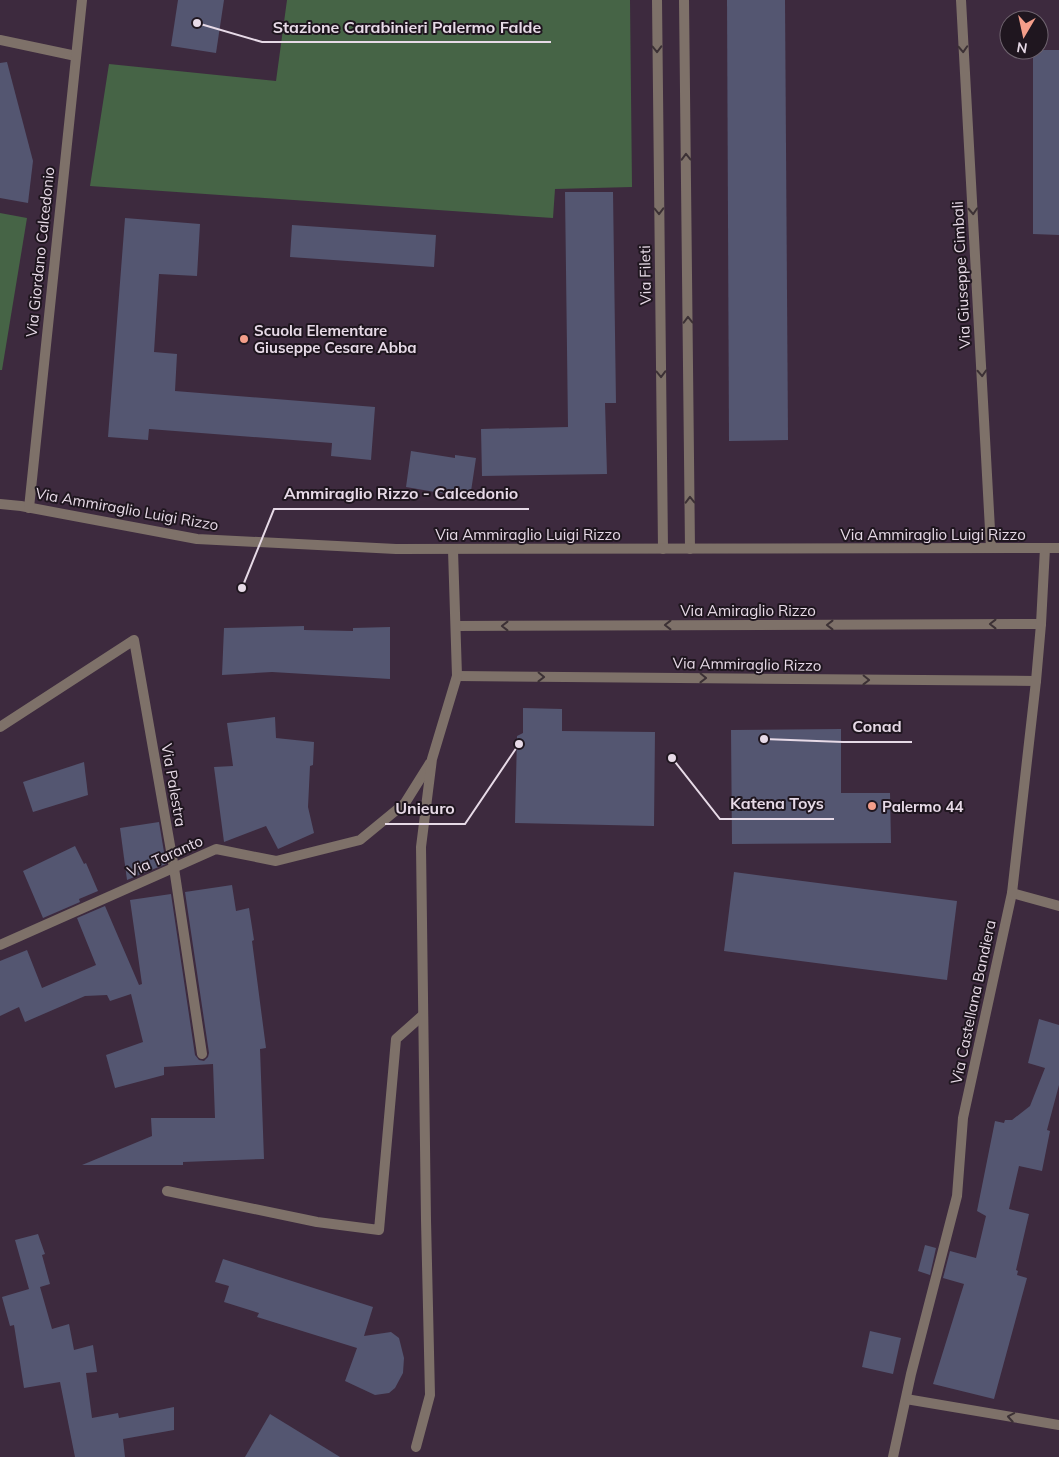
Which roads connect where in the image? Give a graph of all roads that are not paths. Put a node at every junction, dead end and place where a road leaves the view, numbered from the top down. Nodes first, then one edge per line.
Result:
1 (82, 0) edge
2 (657, 0) edge
3 (684, 0) edge
4 (960, 0) edge
5 (0, 40) edge
6 (76, 56) junction
7 (0, 504) edge
8 (29, 508) junction
9 (991, 548) junction
10 (1045, 548) junction
11 (1059, 548) edge
12 (663, 549) junction
13 (690, 549) junction
14 (453, 550) junction
15 (1041, 624) junction
16 (456, 626) junction
17 (457, 676) junction
18 (1036, 681) junction
19 (0, 727) edge
20 (432, 759) junction
21 (174, 868) junction
22 (1012, 893) junction
23 (1059, 906) edge
24 (0, 945) edge
25 (423, 1015) junction
26 (202, 1054) dead end
27 (167, 1192) dead end
28 (906, 1399) junction
29 (1059, 1425) edge
30 (416, 1447) dead end
31 (893, 1457) edge

1 - 6 street, Via Giordano Calcedonio
2 -> 12 street, Via Fileti
13 -> 3 street
4 -> 9 street, Via Giuseppe Cimbali
5 - 6 street
6 - 8 street, Via Giordano Calcedonio
7 - 8 street, Via Ammiraglio Luigi Rizzo
8 - 14 street, Via Ammiraglio Luigi Rizzo
9 - 10 street, Via Ammiraglio Luigi Rizzo
9 - 13 street, Via Ammiraglio Luigi Rizzo
10 - 11 street, Via Ammiraglio Luigi Rizzo
10 - 15 street, Via Castellana Bandiera
12 - 13 street, Via Ammiraglio Luigi Rizzo
12 - 14 street, Via Ammiraglio Luigi Rizzo
14 - 16 street
15 -> 16 street, Via Amiraglio Rizzo
15 - 18 street, Via Castellana Bandiera
16 - 17 street
17 -> 18 street, Via Ammiraglio Rizzo
17 - 20 street
18 - 22 street, Via Castellana Bandiera
19 - 21 street, Via Palestra
20 - 21 street, Via Taranto
20 - 25 street
21 - 24 street, Via Taranto
21 - 26 street, Via Palestra
22 - 23 street
22 - 28 street, Via Castellana Bandiera
25 - 27 street
25 - 30 street
29 -> 28 street
28 - 31 street, Via Castellana Bandiera

